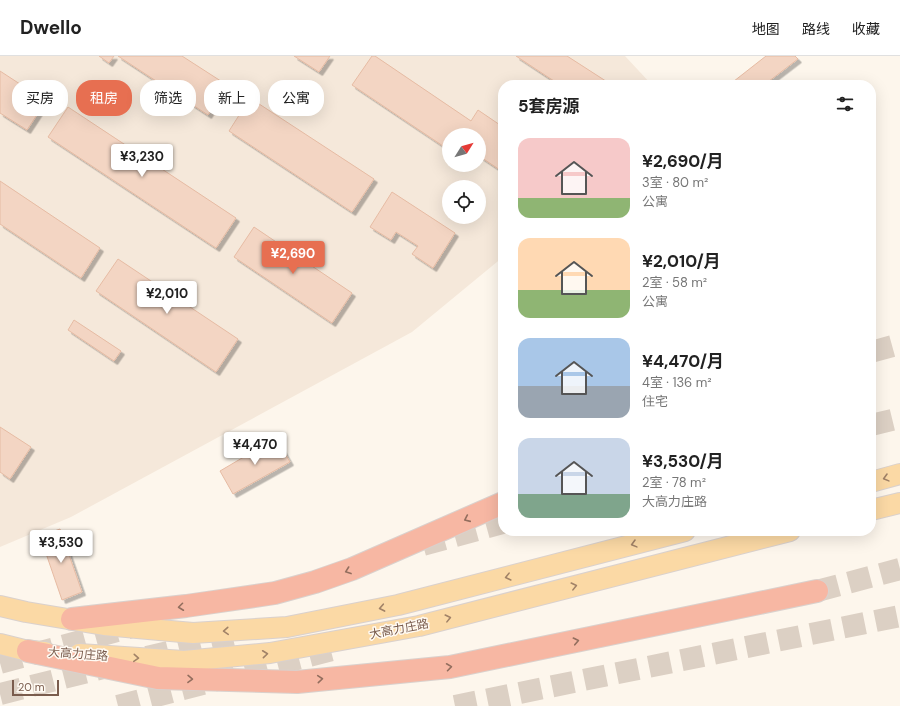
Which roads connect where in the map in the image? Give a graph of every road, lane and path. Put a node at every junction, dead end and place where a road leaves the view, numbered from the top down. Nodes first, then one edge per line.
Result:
1 (900, 474) edge
2 (876, 481) edge
3 (900, 503) edge
4 (498, 505) edge
5 (876, 509) edge
6 (666, 536) edge
7 (770, 536) edge
8 (818, 591) tunnel mouth
9 (0, 606) edge
10 (72, 619) junction
11 (0, 644) edge
12 (28, 651) junction

1 -> 2 main road
3 - 5 main road
4 -> 10 highway
6 -> 10 main road, 大高力庄路
12 -> 7 main road, 大高力庄路
12 -> 8 highway
9 - 10 main road, 大高力庄路
11 - 12 main road, 大高力庄路

